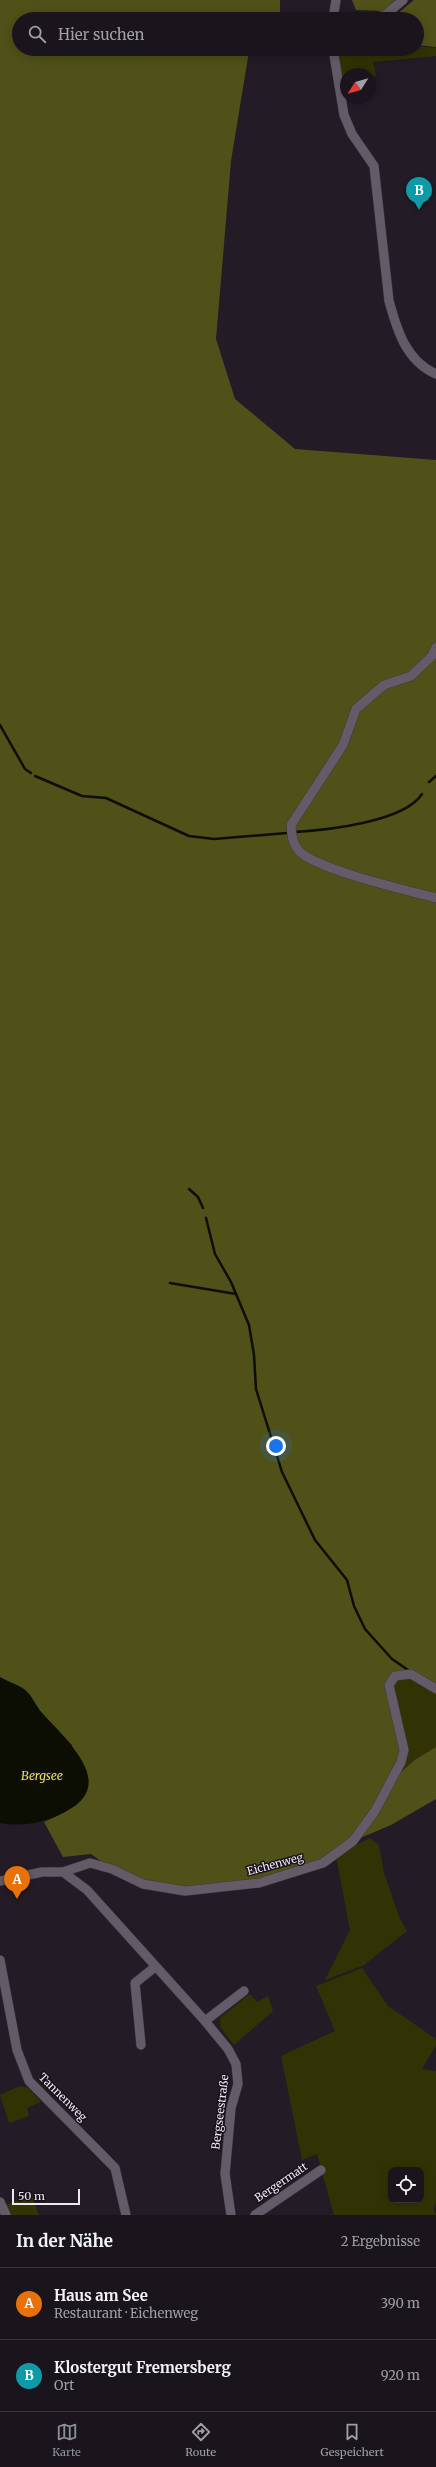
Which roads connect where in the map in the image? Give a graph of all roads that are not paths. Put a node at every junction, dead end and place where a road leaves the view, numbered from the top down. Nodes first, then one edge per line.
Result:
1 (336, 0) edge
2 (403, 0) edge
3 (334, 12) edge
4 (389, 12) edge
5 (334, 56) edge
6 (436, 374) edge
7 (436, 647) edge
8 (436, 898) edge
9 (436, 1689) edge
10 (63, 1872) junction
11 (0, 1881) edge
12 (0, 1960) edge
13 (154, 1967) junction
14 (244, 1991) dead end
15 (205, 2021) junction
16 (141, 2045) dead end
17 (321, 2170) dead end
18 (0, 2202) edge
19 (6, 2215) edge
20 (126, 2215) edge
21 (231, 2215) edge
22 (255, 2215) edge

1 - 3 street
2 - 4 street
5 - 6 street
7 - 8 street
9 - 10 street, Eichenweg
10 - 11 street, Eichenweg
10 - 13 street, Bergseestraße
12 - 20 street, Tannenweg
13 - 15 street, Bergseestraße
13 - 16 street
14 - 15 street
15 - 21 street, Bergseestraße
17 - 22 street, Bergermatt
18 - 19 street

